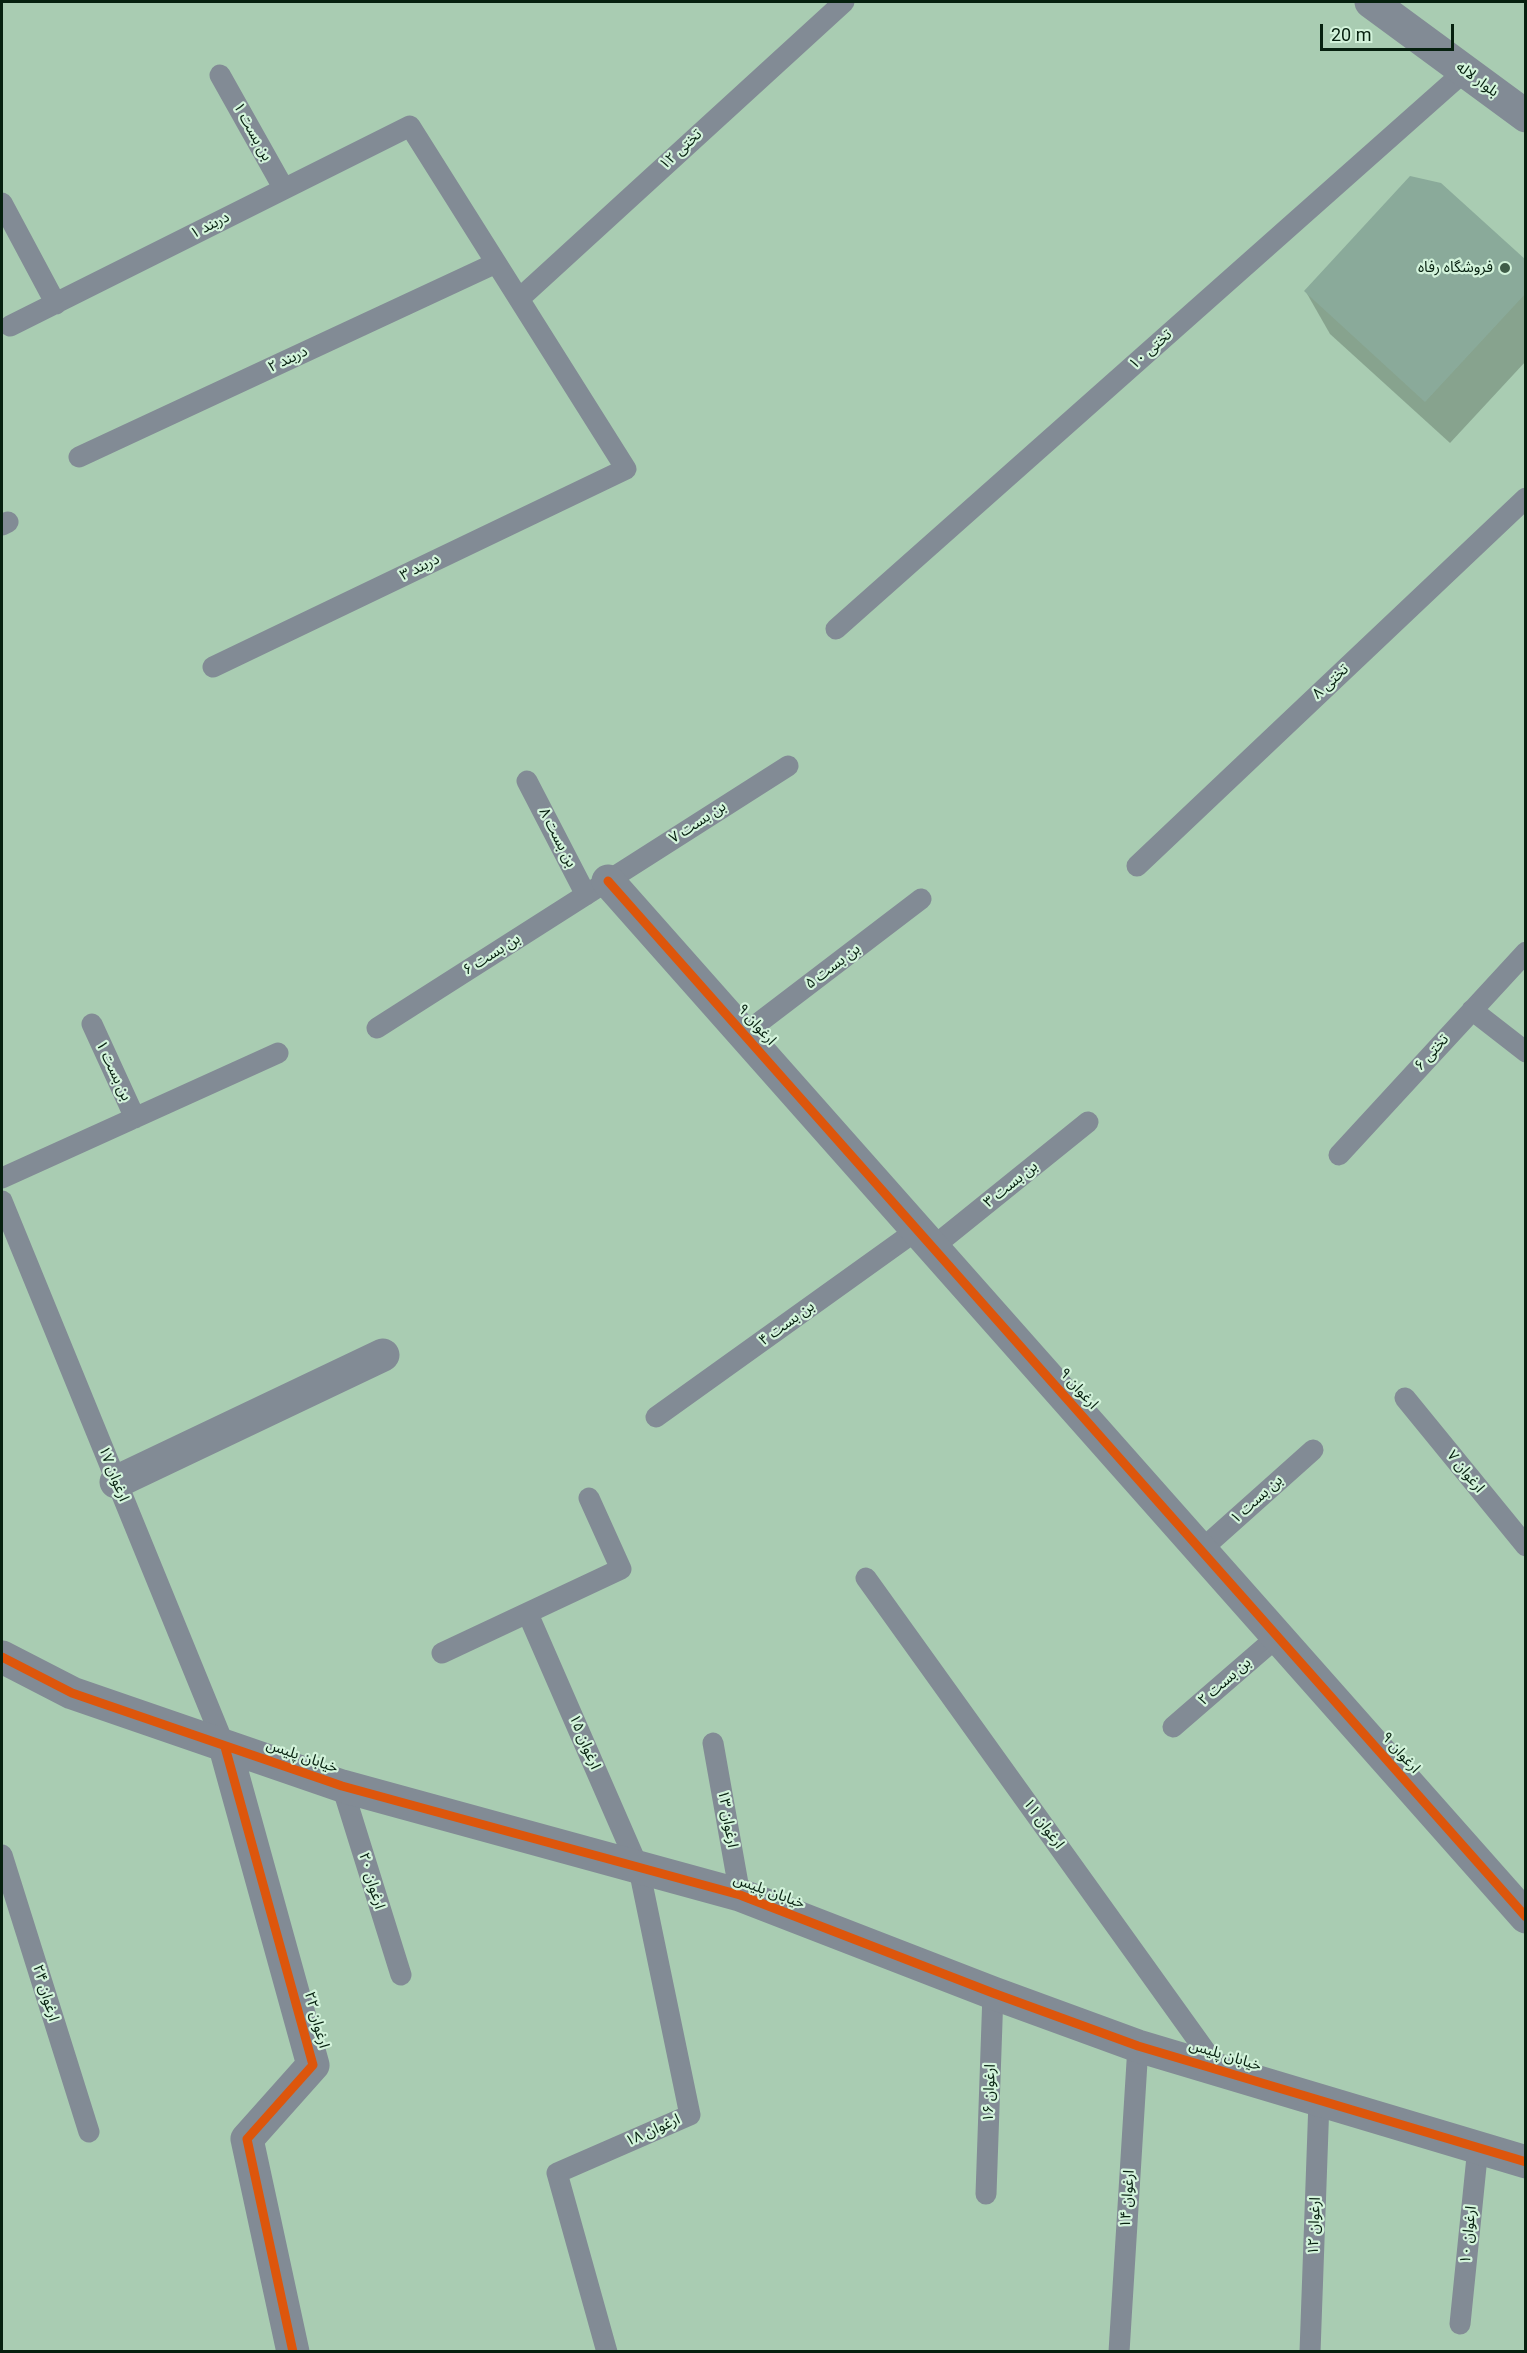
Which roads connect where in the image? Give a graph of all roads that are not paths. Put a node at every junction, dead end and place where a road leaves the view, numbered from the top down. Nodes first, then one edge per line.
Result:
1 (844, 2) edge
2 (1371, 2) edge
3 (1465, 71) junction
4 (220, 75) dead end
5 (1526, 116) edge
6 (284, 189) junction
7 (2, 202) edge
8 (496, 263) junction
9 (519, 299) junction
10 (56, 304) junction
11 (10, 326) dead end
12 (79, 457) dead end
13 (1526, 498) edge
14 (836, 628) dead end
15 (213, 667) dead end
16 (788, 766) dead end
17 (527, 781) dead end
18 (1137, 866) dead end
19 (597, 888) junction
20 (921, 899) dead end
21 (1526, 952) edge
22 (1472, 1010) junction
23 (92, 1024) dead end
24 (377, 1028) dead end
25 (744, 1034) junction
26 (1526, 1052) edge
27 (278, 1053) dead end
28 (135, 1118) junction
29 (1088, 1122) dead end
30 (1339, 1155) dead end
31 (2, 1178) edge
32 (2, 1201) edge
33 (925, 1239) junction
34 (383, 1354) dead end
35 (1405, 1398) dead end
36 (656, 1417) dead end
37 (1313, 1449) dead end
38 (116, 1482) junction
39 (589, 1498) dead end
40 (1526, 1546) edge
41 (1201, 1550) junction
42 (866, 1578) dead end
43 (528, 1614) junction
44 (1277, 1636) junction
45 (442, 1653) dead end
46 (2, 1658) edge
47 (1173, 1727) dead end
48 (713, 1743) dead end
49 (225, 1747) junction
50 (342, 1786) junction
51 (2, 1855) edge
52 (639, 1869) junction
53 (740, 1895) junction
54 (1526, 1917) edge
55 (401, 1975) dead end
56 (993, 1993) junction
57 (1138, 2046) junction
58 (1219, 2070) junction
59 (1319, 2101) junction
60 (89, 2132) dead end
61 (1478, 2147) junction
62 (1526, 2162) edge
63 (986, 2194) dead end
64 (1460, 2324) dead end
65 (293, 2352) edge
66 (607, 2352) edge
67 (1119, 2352) edge
68 (1310, 2352) edge

1 - 9 lane, تختی ۱۲
2 - 3 street, بلوار لاله
3 - 5 street, بلوار لاله
3 - 14 lane, تختی ۱۰
4 - 6 lane, بن بست ۱
6 - 8 lane, دربند ۱
6 - 10 lane, دربند ۱
7 - 10 lane
8 - 9 lane
8 - 12 lane, دربند ۲
9 - 15 lane, دربند ۳
10 - 11 lane, دربند ۱
13 - 18 lane, تختی ۸
16 - 19 lane, بن بست ۷
17 - 19 lane, بن بست ۸
19 - 24 lane, بن بست ۶
19 - 25 street, ارغوان ۹
20 - 25 lane, بن بست ۵
21 - 22 lane, تختی ۶
22 - 26 lane
22 - 30 lane, تختی ۶
23 - 28 lane, بن بست ۱
25 - 33 street, ارغوان ۹
27 - 28 lane
28 - 31 lane
29 - 33 lane, بن بست ۳
32 - 38 lane, ارغوان ۱۷
33 - 36 lane, بن بست ۴
33 - 41 street, ارغوان ۹
34 - 38 street
35 - 40 lane, ارغوان ۷
37 - 41 lane, بن بست ۱
38 - 49 lane, ارغوان ۱۷
39 - 43 lane
41 - 44 street, ارغوان ۹
42 - 58 lane, ارغوان ۱۱
43 - 45 lane
43 - 52 lane, ارغوان ۱۵
44 - 47 lane, بن بست ۲
44 - 54 street, ارغوان ۹
46 - 49 street, خیابان پلیس
48 - 53 lane, ارغوان ۱۳
49 - 50 street, خیابان پلیس
49 - 65 street, ارغوان ۲۲
50 - 52 street, خیابان پلیس
50 - 55 lane, ارغوان ۲۰
51 - 60 lane, ارغوان ۲۴
52 - 53 street, خیابان پلیس
52 - 66 lane, ارغوان ۱۸
53 - 56 street, خیابان پلیس
56 - 57 street, خیابان پلیس
56 - 63 lane, ارغوان ۱۶
57 - 58 street, خیابان پلیس
57 - 67 lane, ارغوان ۱۴
58 - 59 street, خیابان پلیس
59 - 61 street, خیابان پلیس
59 - 68 lane, ارغوان ۱۲
61 - 62 street, خیابان پلیس
61 - 64 lane, ارغوان ۱۰

